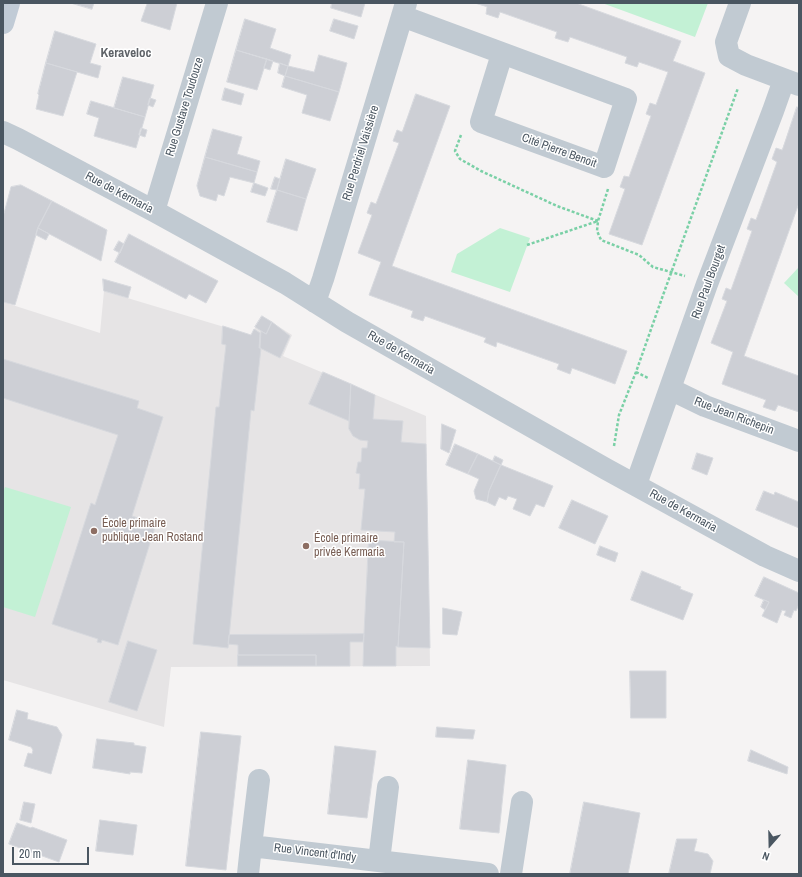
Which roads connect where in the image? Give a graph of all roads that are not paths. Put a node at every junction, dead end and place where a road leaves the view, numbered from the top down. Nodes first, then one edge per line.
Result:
1 (9, 3) edge
2 (217, 3) edge
3 (740, 3) edge
4 (404, 10) edge
5 (3, 23) edge
6 (502, 54) junction
7 (791, 82) edge
8 (3, 132) edge
9 (154, 211) junction
10 (315, 302) junction
11 (670, 389) junction
12 (799, 441) edge
13 (636, 485) junction
14 (799, 571) edge
15 (259, 780) dead end
16 (388, 787) dead end
17 (522, 802) dead end
18 (251, 846) junction
19 (379, 861) junction
20 (248, 874) edge
21 (488, 874) edge
22 (511, 874) edge

1 - 5 main road
2 - 9 street, Rue Gustave Toudouze
3 - 7 street
4 - 6 street, Cité Pierre Benoit
4 - 10 street, Rue Perdriel Vaissière
6 - 6 street, Cité Pierre Benoit
7 - 11 street, Rue Paul Bourget
8 - 9 street, Rue de Kermaria
9 - 10 street, Rue de Kermaria
10 - 13 street, Rue de Kermaria
11 - 12 street, Rue Jean Richepin
11 - 13 street, Rue Paul Bourget
13 - 14 street, Rue de Kermaria
15 - 18 street
16 - 19 street
17 - 22 street
18 - 19 street, Rue Vincent d'Indy
18 - 20 street
19 - 21 street, Rue Vincent d'Indy

